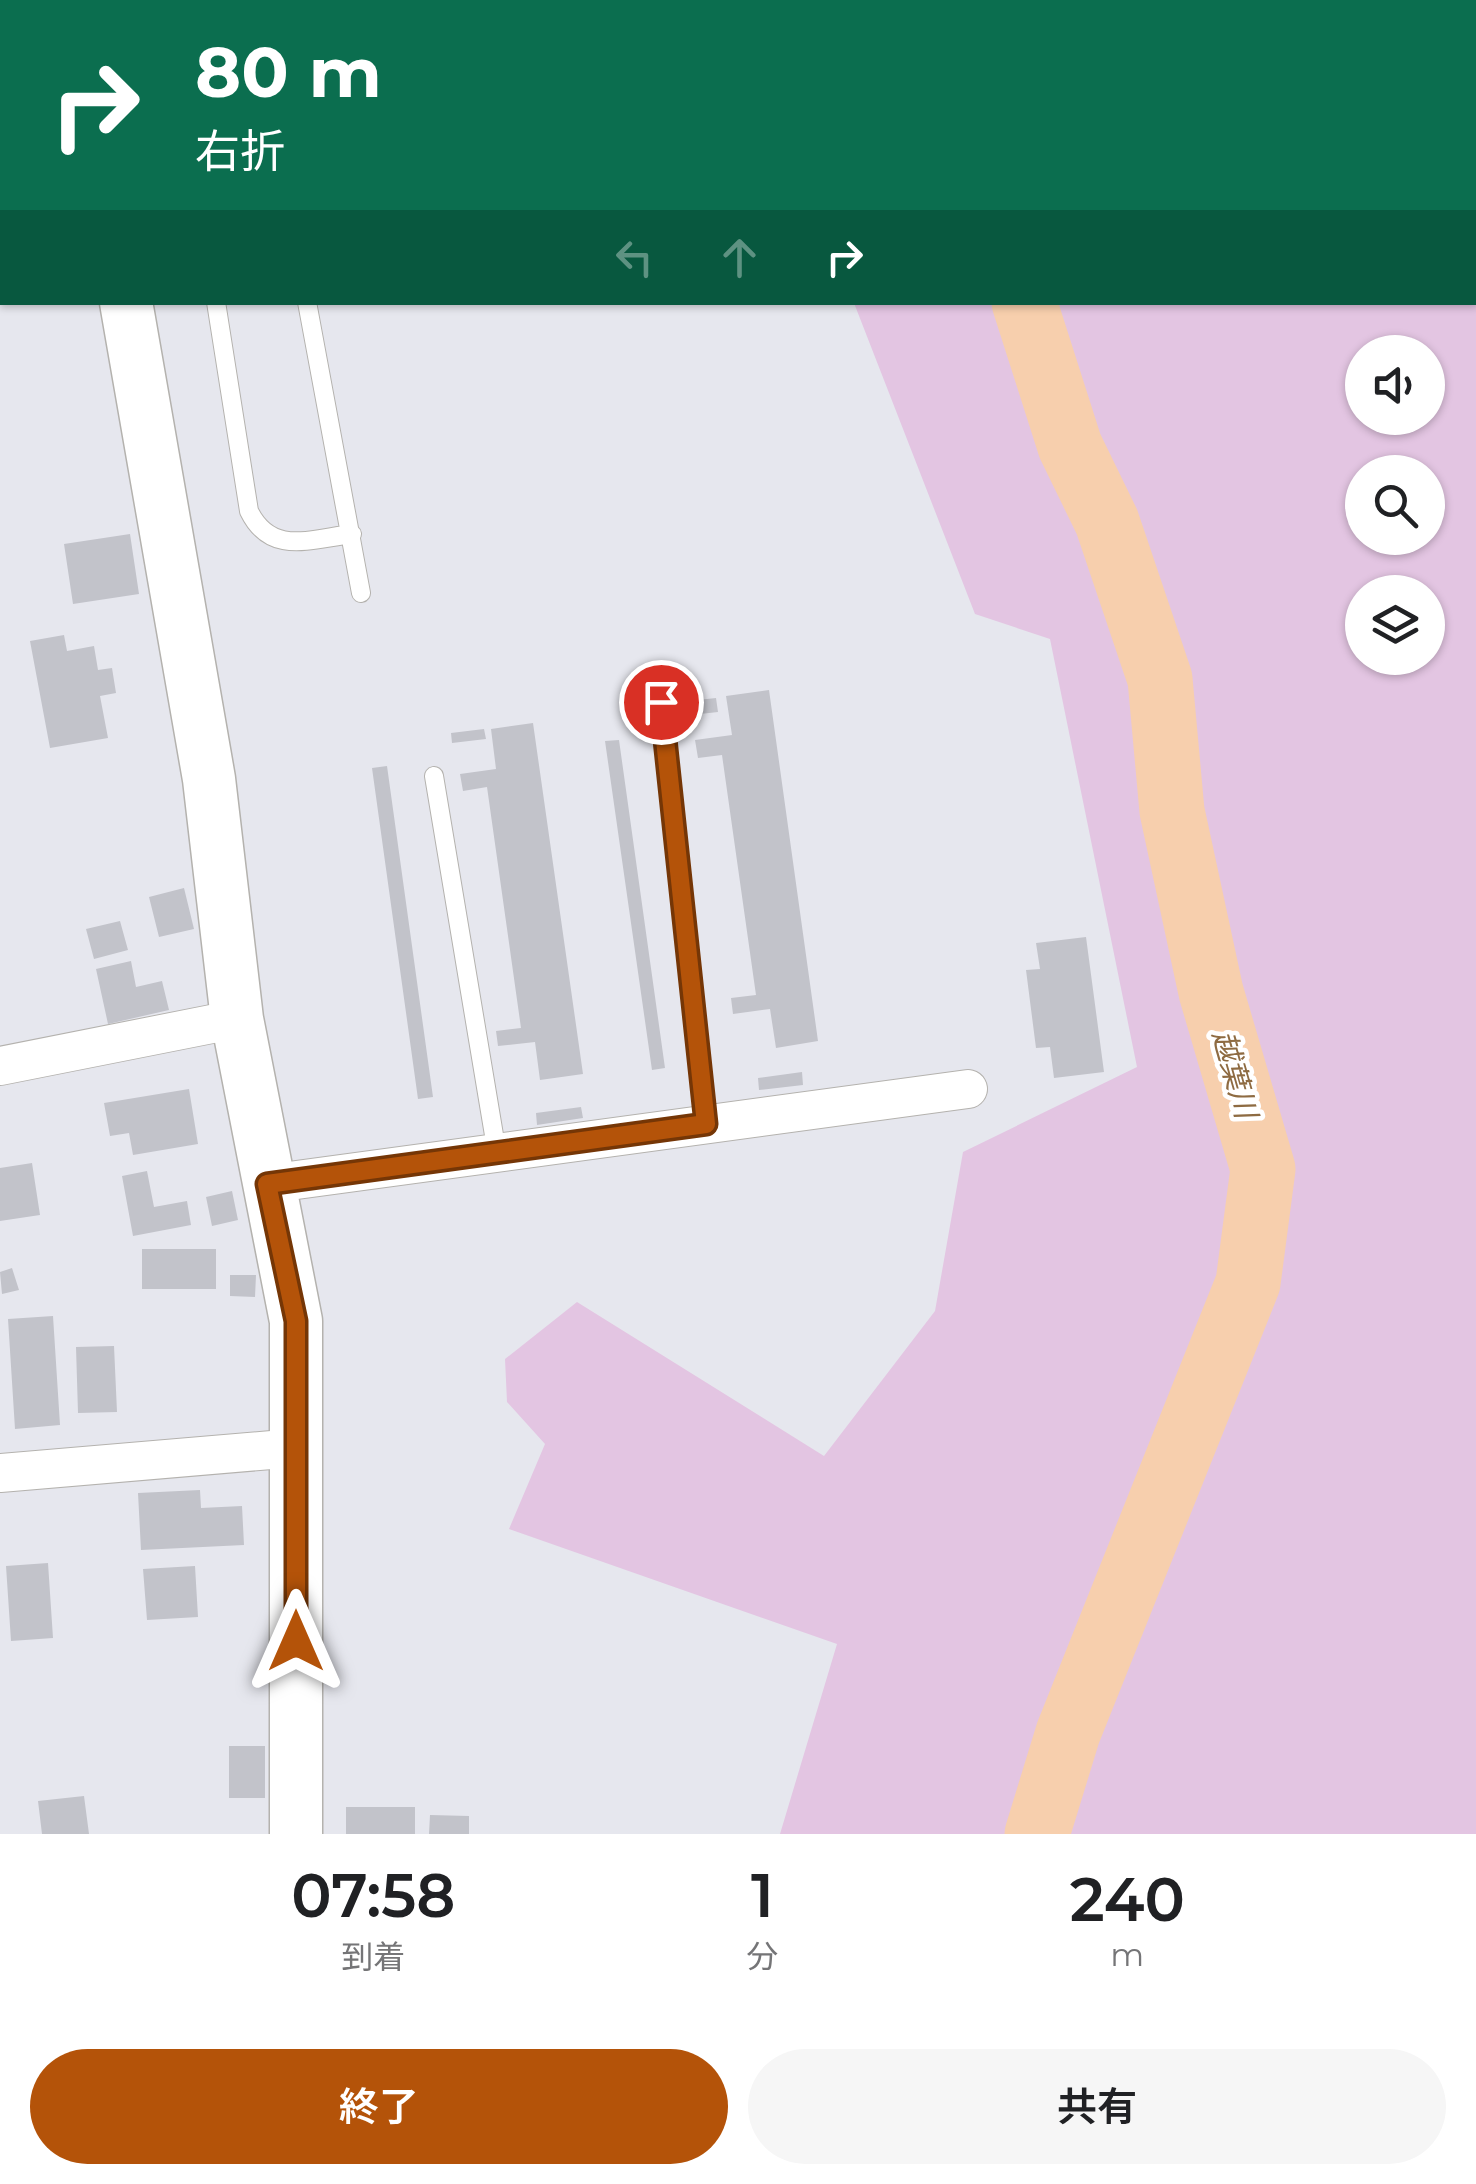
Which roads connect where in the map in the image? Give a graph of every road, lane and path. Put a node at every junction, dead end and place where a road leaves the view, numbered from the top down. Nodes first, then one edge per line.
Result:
1 (127, 305) edge
2 (216, 305) edge
3 (308, 305) edge
4 (352, 534) junction
5 (361, 593) dead end
6 (661, 702) dead end
7 (434, 776) dead end
8 (237, 1019) junction
9 (0, 1066) edge
10 (968, 1089) dead end
11 (706, 1124) junction
12 (497, 1153) junction
13 (267, 1184) junction
14 (295, 1448) junction
15 (0, 1473) edge
16 (296, 1834) edge

1 - 8 street
2 - 4 lane
3 - 4 lane
4 - 5 lane
6 - 11 lane
7 - 12 lane
8 - 9 street
8 - 13 street
10 - 11 street
11 - 12 street
12 - 13 street
13 - 14 street
14 - 15 street
14 - 16 street

